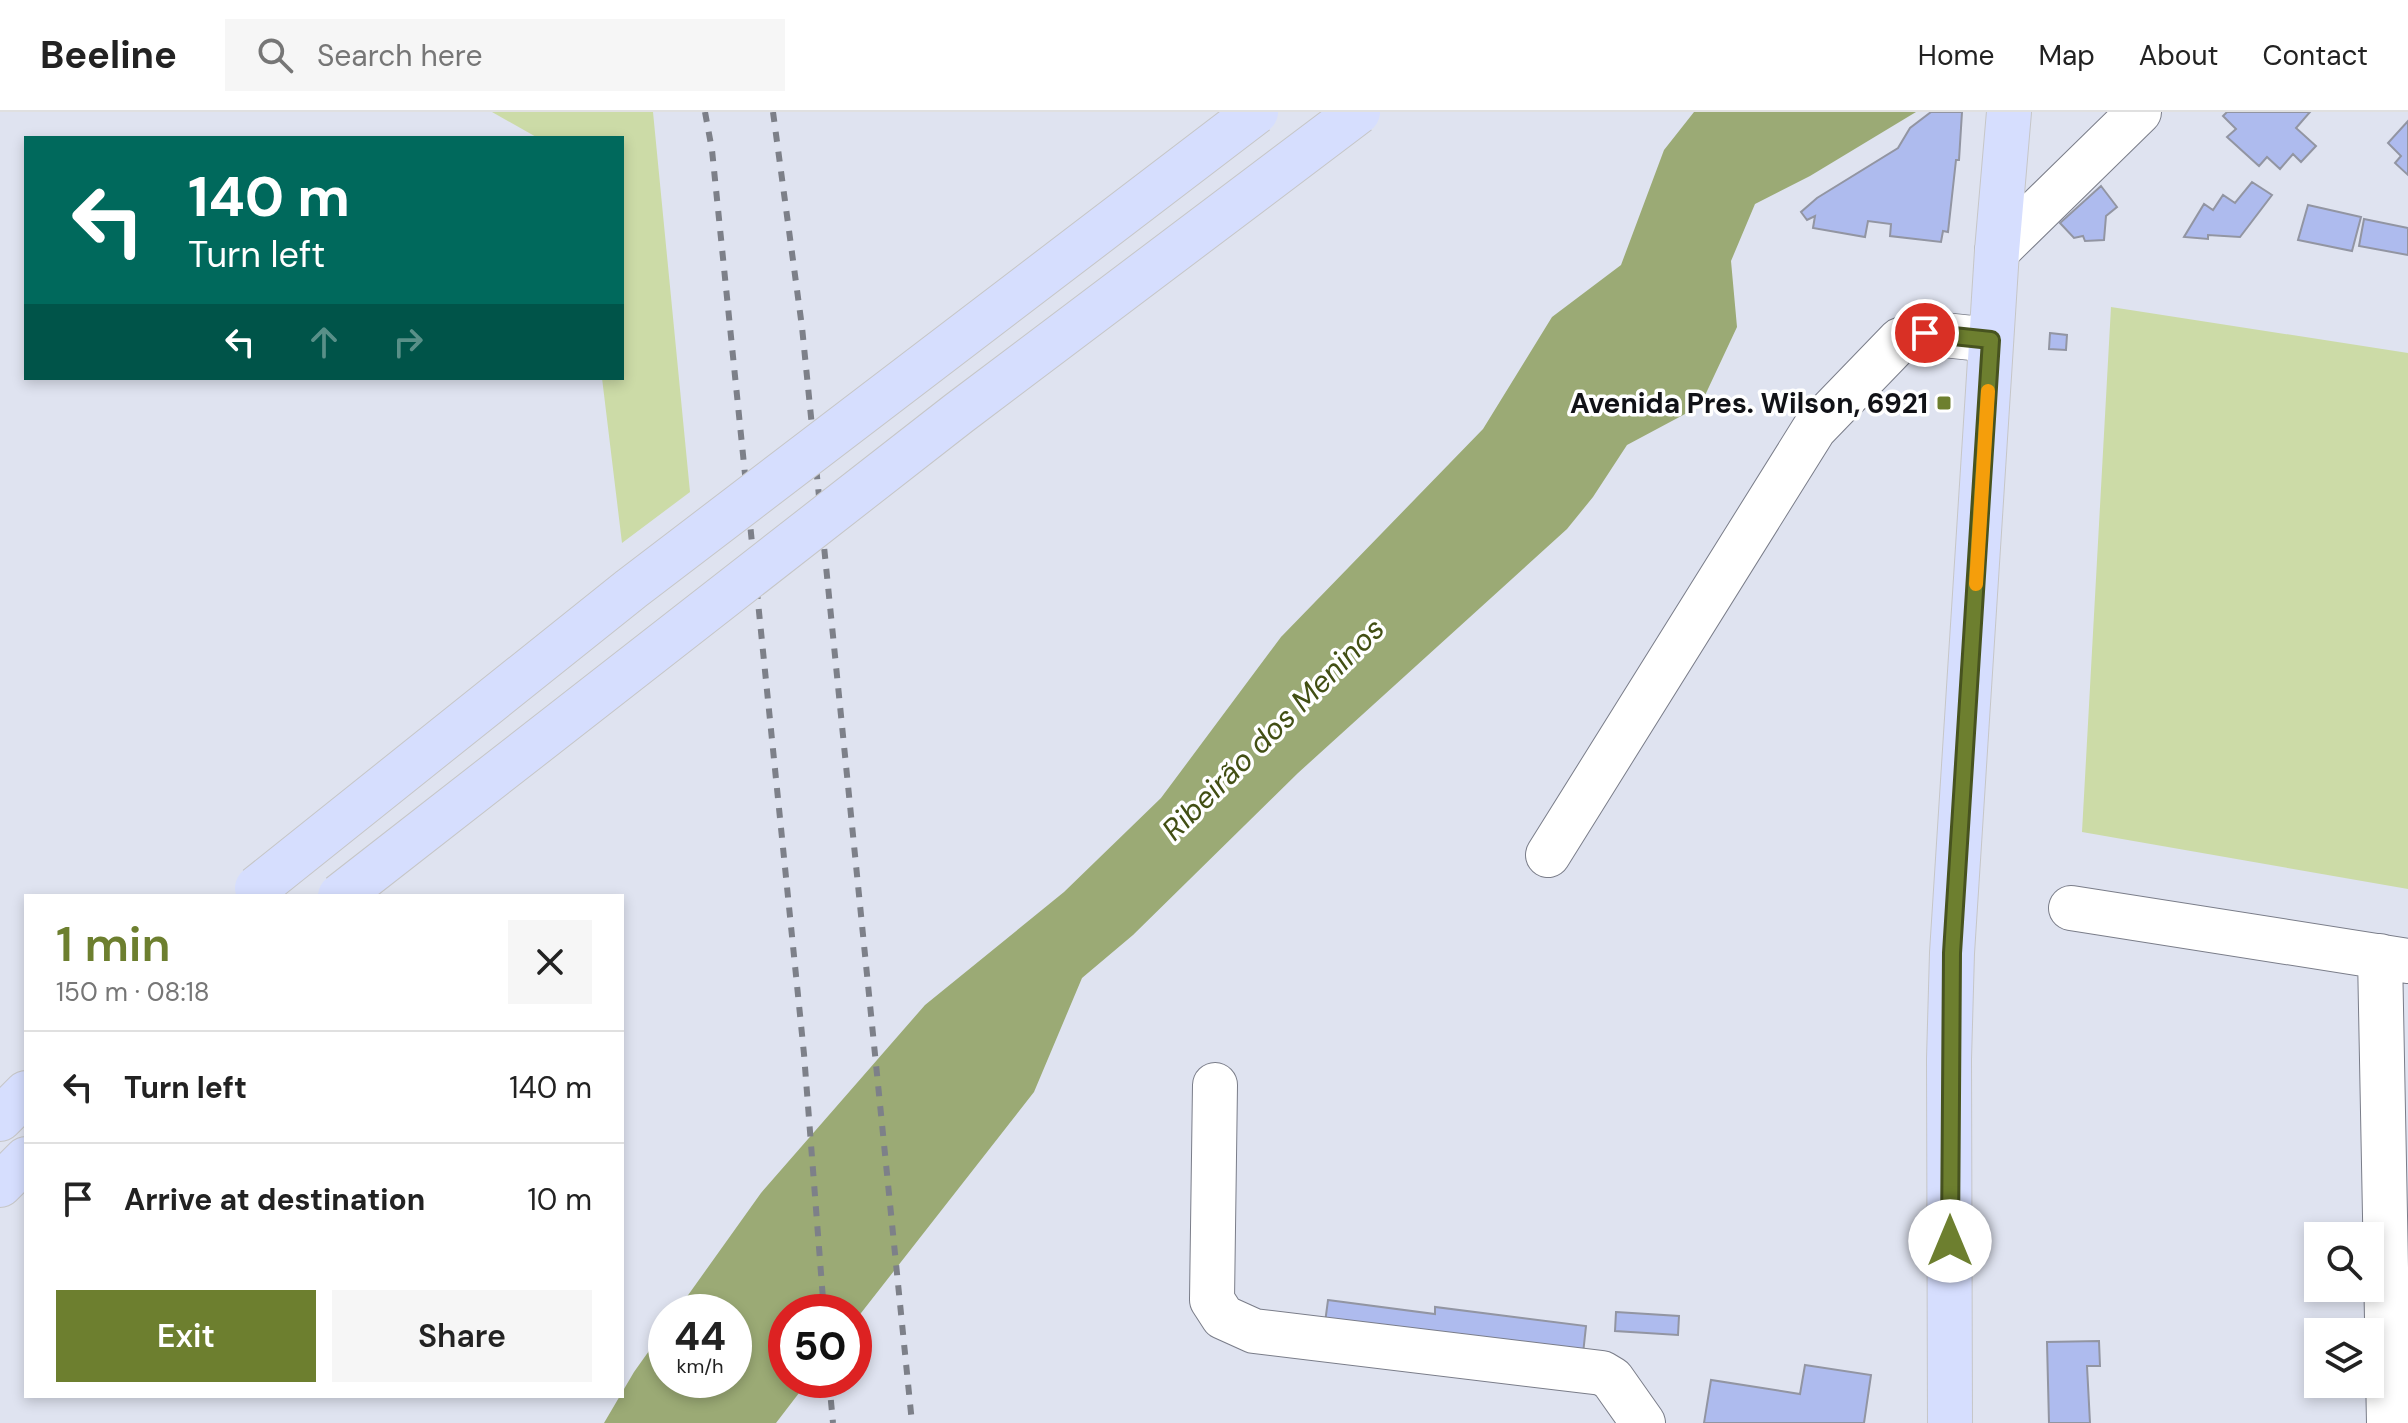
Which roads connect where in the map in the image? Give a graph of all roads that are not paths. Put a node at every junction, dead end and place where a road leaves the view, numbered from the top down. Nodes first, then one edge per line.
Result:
1 (1256, 112) edge
2 (1358, 112) edge
3 (2009, 112) edge
4 (2139, 112) edge
5 (1997, 251) junction
6 (1991, 340) junction
7 (1548, 855) dead end
8 (253, 892) edge
9 (343, 894) edge
10 (2071, 908) dead end
11 (2394, 959) edge
12 (1215, 1085) dead end
13 (24, 1095) edge
14 (0, 1119) edge
15 (24, 1161) edge
16 (0, 1185) edge
17 (1643, 1423) edge
18 (1950, 1423) edge
19 (2389, 1423) edge

1 - 8 main road, bridge
2 - 9 main road, bridge
3 - 5 main road
4 - 5 street
5 - 6 main road
6 - 7 street
6 - 18 main road
10 - 11 street
11 - 19 street
12 - 17 street
13 - 14 main road
15 - 16 main road

